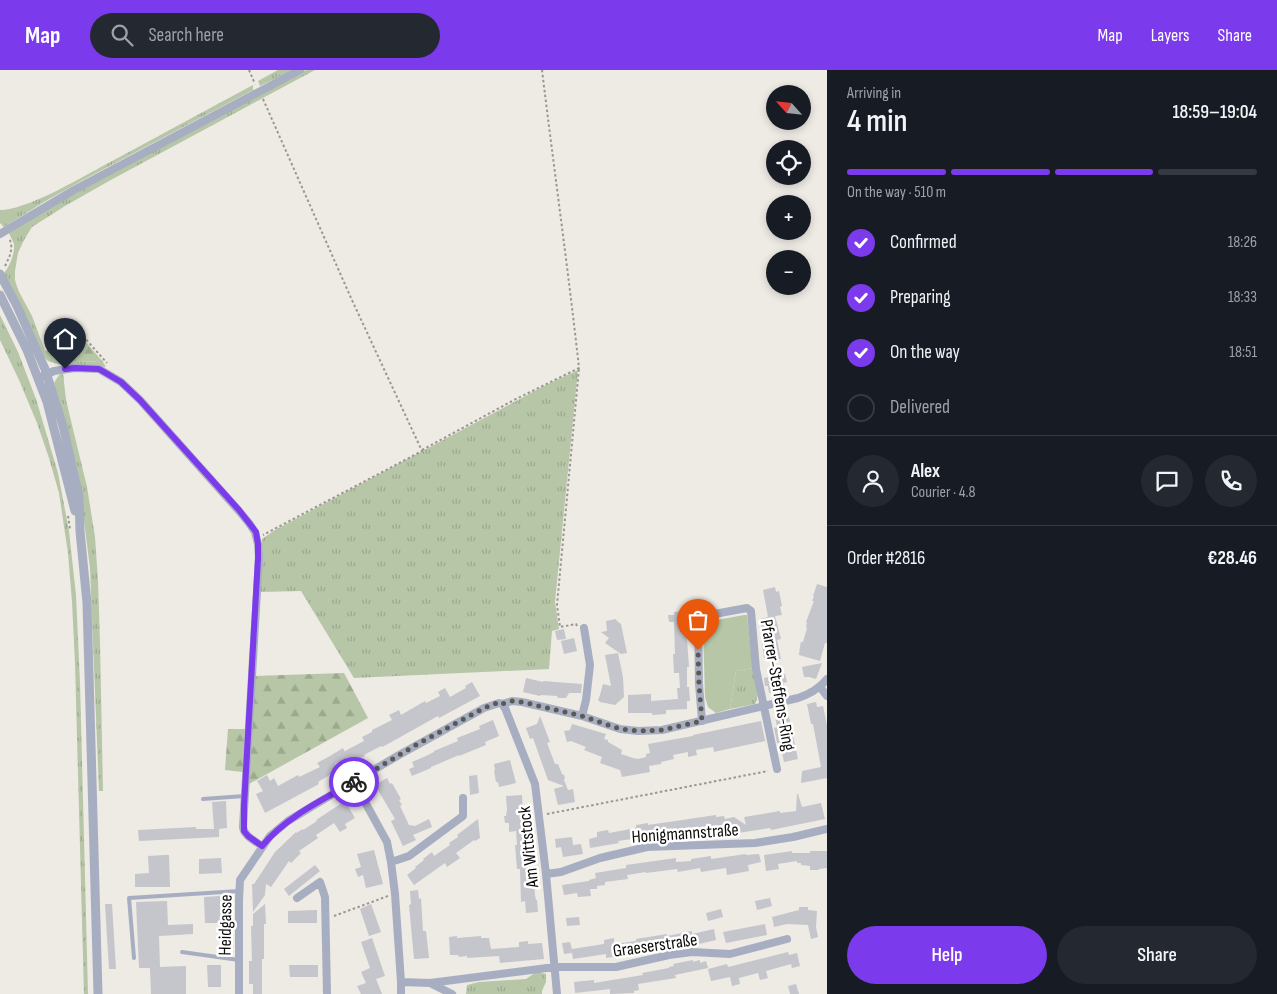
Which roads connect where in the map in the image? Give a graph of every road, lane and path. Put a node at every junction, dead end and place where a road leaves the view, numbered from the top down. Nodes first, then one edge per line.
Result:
1 (249, 70) edge
2 (300, 70) edge
3 (542, 70) edge
4 (259, 92) junction
5 (3, 232) edge
6 (2, 272) edge
7 (0, 295) edge
8 (83, 336) dead end
9 (110, 366) dead end
10 (579, 368) junction
11 (42, 376) junction
12 (422, 451) junction
13 (68, 515) dead end
14 (75, 531) junction
15 (257, 538) junction
16 (584, 628) joint
17 (827, 679) edge
18 (820, 687) junction
19 (827, 696) edge
20 (502, 704) junction
21 (764, 707) junction
22 (582, 716) junction
23 (702, 721) junction
24 (777, 769) joint
25 (354, 782) junction
26 (244, 796) junction
27 (463, 798) dead end
28 (203, 799) dead end
29 (540, 816) junction
30 (827, 829) edge
31 (262, 846) junction
32 (391, 862) junction
33 (546, 874) junction
34 (239, 891) junction
35 (395, 894) junction
36 (297, 898) dead end
37 (326, 917) junction
38 (787, 939) dead end
39 (182, 952) dead end
40 (134, 958) dead end
41 (239, 960) junction
42 (555, 967) junction
43 (401, 982) junction
44 (430, 983) junction
45 (98, 994) edge
46 (239, 994) edge
47 (327, 994) edge
48 (401, 994) edge
49 (452, 994) edge
50 (557, 994) edge

1 - 4 path
2 - 4 street
3 - 10 path
4 - 5 street
4 - 12 path
5 - 6 path
6 - 11 street
7 - 11 street
8 - 9 path
10 - 12 path
10 - 16 path
11 - 14 street
11 - 15 street
12 - 15 path
13 - 14 path
14 - 45 street
15 - 26 street
16 - 22 street
17 - 18 street
18 - 19 street
18 - 21 street, Heidgasse
20 - 22 street, Heidgasse
20 - 25 street, Heidgasse
20 - 29 street, Am Wittstock
21 - 23 street, Heidgasse
21 - 23 street, Pfarrer-Steffens-Ring
21 - 24 street, Pfarrer-Steffens-Ring
22 - 23 street, Heidgasse
24 - 29 path
25 - 31 street, Heidgasse
25 - 32 street
26 - 28 lane
26 - 31 street
27 - 32 street
29 - 33 street, Am Wittstock
30 - 33 street, Honigmannstraße
31 - 34 street, Heidgasse
32 - 35 street
33 - 42 street, Am Wittstock
34 - 40 lane
34 - 41 street, Heidgasse
35 - 37 path
35 - 43 street
36 - 37 street
37 - 47 street
38 - 42 street, Graeserstraße
39 - 41 lane
41 - 46 street, Heidgasse
42 - 44 street, Graeserstraße
42 - 50 street, Am Wittstock
43 - 44 street, Graeserstraße
43 - 48 street
44 - 49 street

